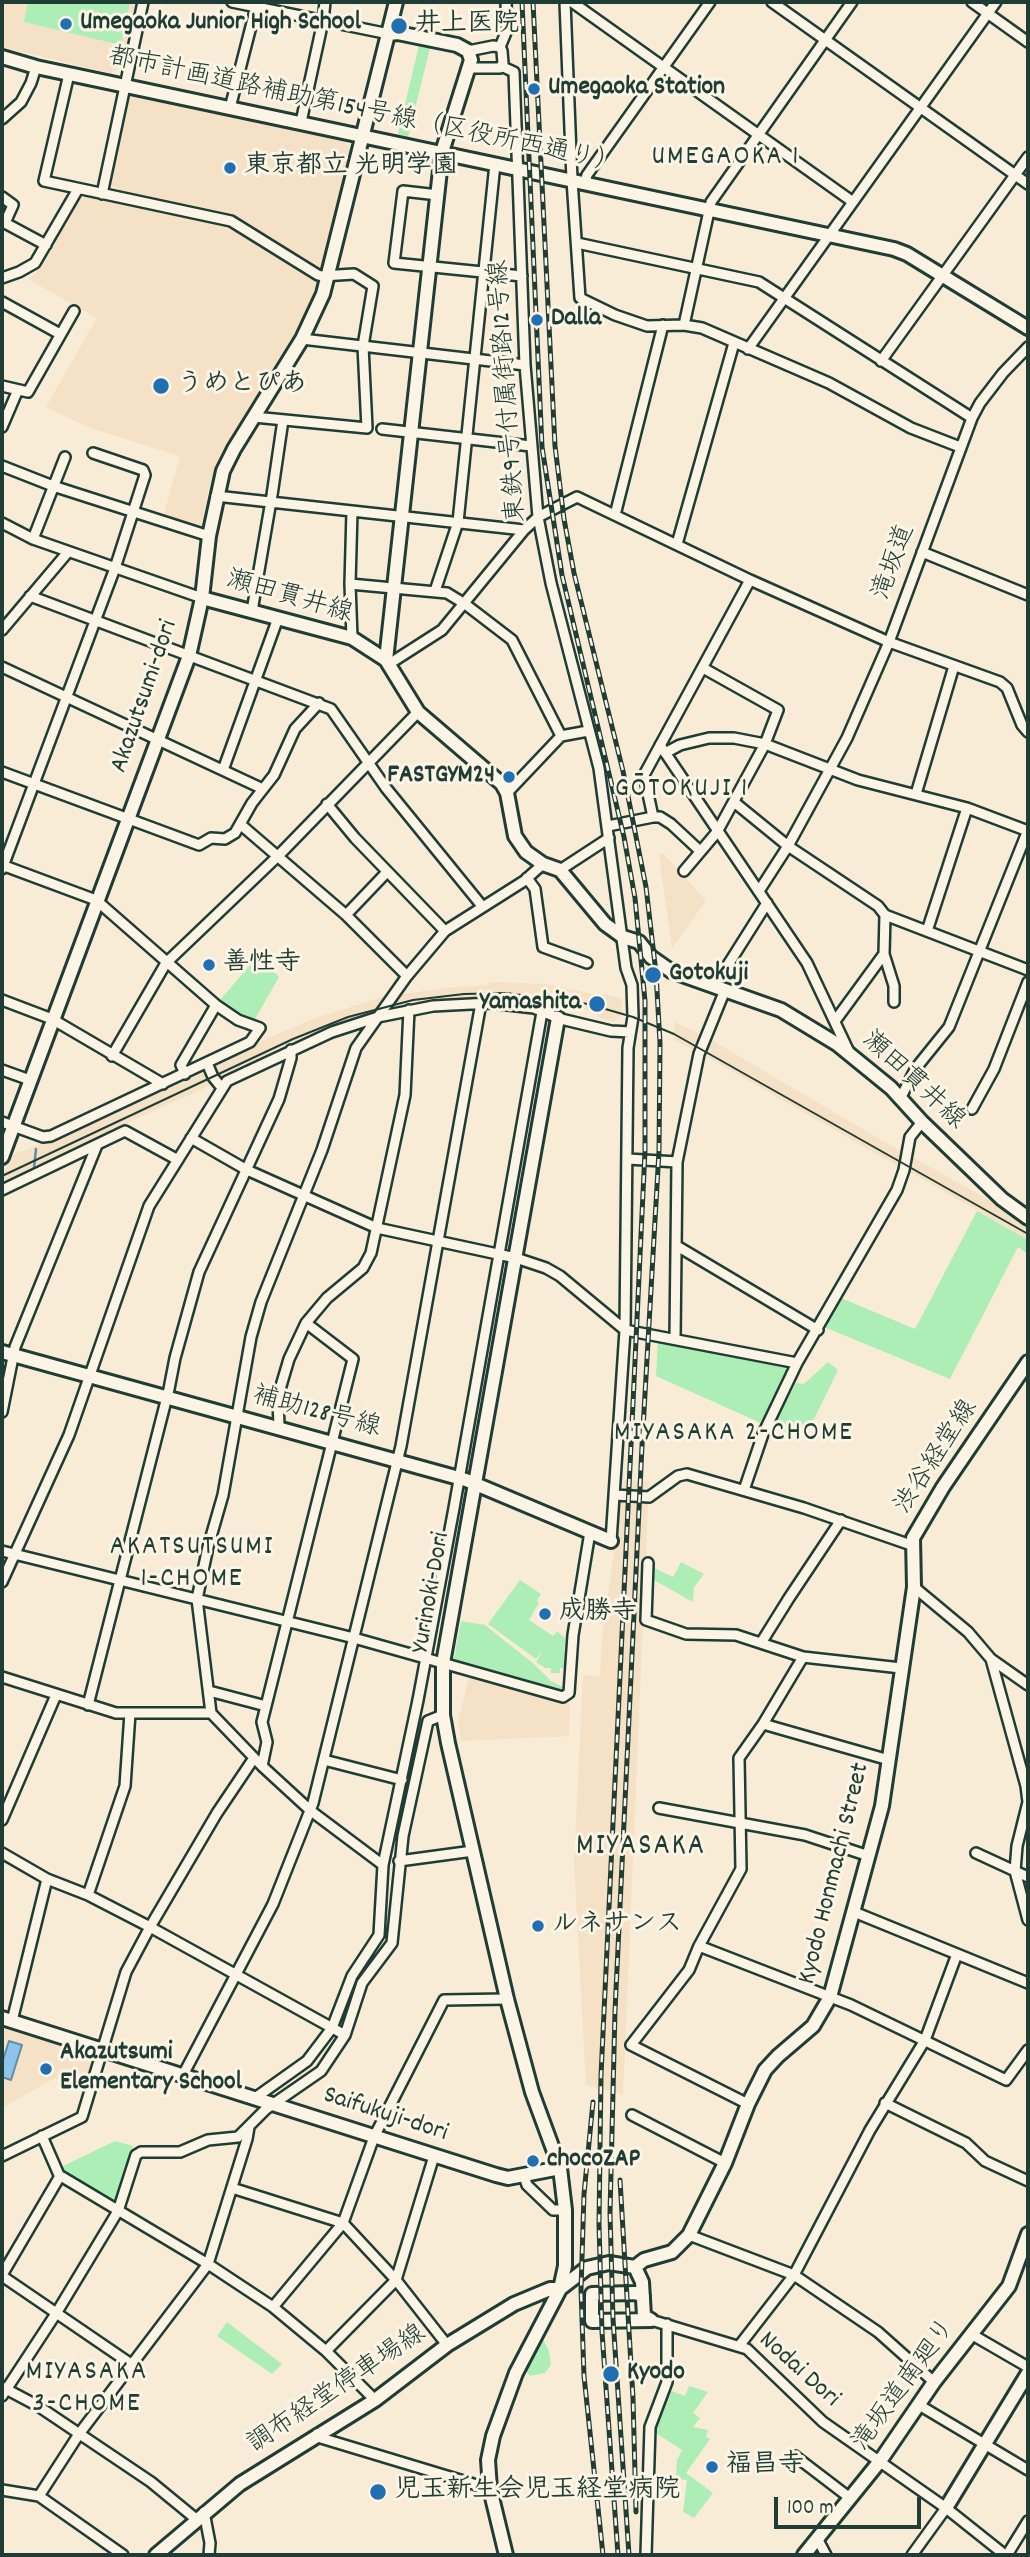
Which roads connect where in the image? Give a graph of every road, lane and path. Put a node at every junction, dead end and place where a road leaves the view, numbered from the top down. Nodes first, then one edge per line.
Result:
1 (143, 2) edge
2 (232, 2) edge
3 (325, 2) edge
4 (396, 2) edge
5 (506, 2) edge
6 (565, 2) edge
7 (572, 2) edge
8 (710, 2) edge
9 (772, 2) edge
10 (852, 2) edge
11 (972, 2) edge
12 (996, 2) edge
13 (256, 7) junction
14 (988, 13) junction
15 (323, 21) junction
16 (389, 34) junction
17 (826, 41) junction
18 (1028, 42) edge
19 (500, 47) junction
20 (468, 51) junction
21 (2, 57) edge
22 (501, 66) junction
23 (36, 67) junction
24 (663, 67) junction
25 (470, 68) junction
26 (69, 74) junction
27 (125, 86) junction
28 (921, 107) junction
29 (230, 108) junction
30 (2, 120) edge
31 (301, 122) junction
32 (362, 135) junction
33 (758, 135) junction
34 (442, 152) junction
35 (1028, 157) edge
36 (495, 164) junction
37 (519, 168) junction
38 (1016, 175) junction
39 (579, 181) junction
40 (1028, 184) edge
41 (78, 190) junction
42 (102, 194) junction
43 (438, 195) junction
44 (2, 197) edge
45 (853, 202) junction
46 (709, 209) junction
47 (829, 235) junction
48 (577, 243) junction
49 (46, 245) junction
50 (430, 266) junction
51 (696, 268) junction
52 (484, 272) junction
53 (328, 275) junction
54 (522, 276) junction
55 (943, 276) junction
56 (2, 278) edge
57 (784, 298) junction
58 (2, 302) edge
59 (74, 311) dead end
60 (663, 325) junction
61 (684, 325) junction
62 (1028, 328) edge
63 (60, 334) junction
64 (302, 339) junction
65 (734, 343) junction
66 (363, 346) junction
67 (1028, 347) edge
68 (748, 349) junction
69 (420, 352) junction
70 (475, 359) junction
71 (881, 361) junction
72 (525, 365) junction
73 (2, 386) edge
74 (17, 391) junction
75 (254, 417) junction
76 (972, 418) junction
77 (283, 420) junction
78 (2, 427) edge
79 (382, 429) dead end
80 (411, 433) junction
81 (467, 439) junction
82 (531, 446) junction
83 (960, 447) junction
84 (93, 453) dead end
85 (65, 457) dead end
86 (2, 466) edge
87 (53, 486) junction
88 (216, 496) junction
89 (271, 502) junction
90 (352, 511) junction
91 (132, 512) junction
92 (615, 515) junction
93 (402, 516) junction
94 (538, 517) junction
95 (458, 522) junction
96 (2, 523) edge
97 (524, 530) junction
98 (209, 536) junction
99 (33, 539) junction
100 (677, 544) junction
101 (68, 552) junction
102 (922, 552) junction
103 (115, 568) junction
104 (750, 580) junction
105 (350, 584) junction
106 (394, 588) junction
107 (435, 592) junction
108 (1028, 595) edge
109 (30, 596) junction
110 (202, 598) junction
111 (465, 604) junction
112 (252, 611) junction
113 (278, 618) junction
114 (95, 620) junction
115 (2, 630) edge
116 (352, 638) junction
117 (889, 642) junction
118 (189, 656) junction
119 (388, 662) junction
120 (954, 666) junction
121 (2, 667) edge
122 (703, 668) junction
123 (257, 680) junction
124 (66, 697) junction
125 (319, 703) junction
126 (418, 712) junction
127 (588, 731) junction
128 (1028, 732) edge
129 (561, 736) junction
130 (157, 740) junction
131 (765, 744) junction
132 (662, 749) junction
133 (369, 763) junction
134 (832, 768) junction
135 (223, 770) junction
136 (2, 772) edge
137 (34, 784) junction
138 (263, 789) junction
139 (507, 793) junction
140 (916, 794) junction
141 (734, 802) junction
142 (327, 804) junction
143 (967, 808) junction
144 (653, 817) junction
145 (127, 819) junction
146 (240, 824) junction
147 (608, 826) junction
148 (1028, 831) edge
149 (717, 832) junction
150 (609, 838) junction
151 (788, 846) junction
152 (699, 851) junction
153 (279, 855) junction
154 (543, 864) junction
155 (2, 867) edge
156 (560, 870) junction
157 (684, 871) dead end
158 (387, 872) junction
159 (527, 878) junction
160 (759, 891) junction
161 (96, 900) junction
162 (767, 903) junction
163 (482, 906) junction
164 (346, 915) junction
165 (885, 915) junction
166 (445, 931) junction
167 (927, 931) junction
168 (623, 937) junction
169 (978, 951) junction
170 (884, 954) junction
171 (166, 963) junction
172 (587, 963) dead end
173 (1028, 970) edge
174 (407, 976) junction
175 (1028, 982) edge
176 (720, 988) junction
177 (2, 1000) edge
178 (894, 1002) dead end
179 (481, 1003) junction
180 (216, 1005) junction
181 (409, 1010) junction
182 (542, 1012) junction
183 (378, 1017) junction
184 (558, 1018) junction
185 (52, 1019) junction
186 (835, 1021) junction
187 (630, 1032) junction
188 (291, 1050) junction
189 (849, 1052) junction
190 (111, 1056) junction
191 (207, 1063) junction
192 (2, 1070) edge
193 (185, 1074) junction
194 (30, 1080) junction
195 (163, 1084) junction
196 (222, 1088) junction
197 (901, 1097) junction
198 (972, 1109) dead end
199 (922, 1122) junction
200 (5, 1127) edge
201 (191, 1138) junction
202 (97, 1145) junction
203 (2, 1157) edge
204 (628, 1159) junction
205 (178, 1160) junction
206 (677, 1162) junction
207 (247, 1170) junction
208 (2, 1189) edge
209 (303, 1196) junction
210 (1028, 1218) edge
211 (377, 1228) junction
212 (437, 1242) junction
213 (677, 1246) junction
214 (498, 1254) junction
215 (516, 1258) junction
216 (306, 1323) junction
217 (625, 1329) junction
218 (818, 1330) junction
219 (676, 1338) junction
220 (8, 1354) edge
221 (1028, 1362) edge
222 (797, 1363) junction
223 (89, 1375) junction
224 (167, 1396) junction
225 (2, 1412) edge
226 (236, 1416) junction
227 (279, 1427) junction
228 (331, 1442) junction
229 (398, 1460) junction
230 (459, 1478) junction
231 (476, 1483) junction
232 (744, 1490) junction
233 (615, 1495) junction
234 (841, 1520) junction
235 (590, 1532) junction
236 (611, 1541) joint
237 (911, 1545) junction
238 (2, 1551) edge
239 (16, 1555) junction
240 (648, 1563) dead end
241 (120, 1580) junction
242 (2, 1582) edge
243 (914, 1587) junction
244 (197, 1599) junction
245 (287, 1621) junction
246 (354, 1638) junction
247 (761, 1643) junction
248 (803, 1657) junction
249 (426, 1658) junction
250 (991, 1659) junction
251 (443, 1663) junction
252 (901, 1668) junction
253 (2, 1677) edge
254 (1028, 1685) edge
255 (209, 1691) junction
256 (56, 1695) junction
257 (88, 1705) junction
258 (266, 1706) junction
259 (130, 1713) junction
260 (211, 1713) junction
261 (443, 1715) junction
262 (763, 1724) junction
263 (254, 1758) junction
264 (324, 1760) junction
265 (889, 1760) junction
266 (261, 1766) junction
267 (402, 1780) junction
268 (1028, 1802) edge
269 (659, 1808) dead end
270 (311, 1811) junction
271 (2, 1820) edge
272 (741, 1823) junction
273 (473, 1851) junction
274 (2, 1853) edge
275 (976, 1853) dead end
276 (869, 1856) junction
277 (399, 1861) junction
278 (383, 1865) junction
279 (1015, 1871) junction
280 (1028, 1877) edge
281 (47, 1879) junction
282 (88, 1895) junction
283 (854, 1912) junction
284 (1028, 1920) edge
285 (150, 1927) junction
286 (699, 1946) junction
287 (957, 1954) junction
288 (236, 1974) junction
289 (1028, 1983) edge
290 (830, 1997) junction
291 (507, 1999) junction
292 (7, 2019) edge
293 (332, 2028) junction
294 (345, 2035) junction
295 (925, 2040) junction
296 (102, 2049) junction
297 (1028, 2050) edge
298 (183, 2075) junction
299 (255, 2098) junction
300 (885, 2103) junction
301 (273, 2104) junction
302 (748, 2104) junction
303 (632, 2115) dead end
304 (249, 2127) junction
305 (42, 2136) junction
306 (374, 2137) junction
307 (2, 2156) edge
308 (434, 2156) junction
309 (725, 2163) junction
310 (560, 2168) junction
311 (60, 2176) junction
312 (524, 2176) junction
313 (1028, 2181) edge
314 (232, 2188) junction
315 (565, 2210) junction
316 (118, 2211) junction
317 (343, 2223) junction
318 (1028, 2234) edge
319 (689, 2235) junction
320 (1024, 2263) edge
321 (208, 2264) junction
322 (635, 2267) junction
323 (2, 2275) edge
324 (794, 2275) junction
325 (396, 2280) junction
326 (561, 2289) junction
327 (643, 2296) junction
328 (273, 2308) junction
329 (57, 2312) junction
330 (651, 2320) junction
331 (667, 2324) junction
332 (971, 2334) junction
333 (447, 2345) junction
334 (739, 2346) junction
335 (326, 2351) junction
336 (131, 2364) junction
337 (1028, 2367) edge
338 (1028, 2373) edge
339 (934, 2382) junction
340 (3, 2391) edge
341 (375, 2400) junction
342 (919, 2405) junction
343 (79, 2434) junction
344 (317, 2434) junction
345 (984, 2444) junction
346 (795, 2456) dead end
347 (880, 2460) junction
348 (1028, 2470) edge
349 (490, 2489) junction
350 (2, 2490) edge
351 (39, 2496) junction
352 (850, 2498) junction
353 (946, 2508) junction
354 (200, 2515) junction
355 (1028, 2521) edge
356 (818, 2540) junction
357 (123, 2555) edge
358 (156, 2555) edge
359 (209, 2555) edge
360 (506, 2555) edge
361 (646, 2555) edge
362 (804, 2555) edge
363 (825, 2555) edge
364 (912, 2555) edge
365 (1006, 2555) edge

1 - 27 street
2 - 13 street
3 - 15 street
4 - 16 street, Akazutsumi-dori
5 - 19 street
6 - 39 street
7 - 24 street
8 - 24 street
9 - 17 street
10 - 17 street
11 - 14 street
12 - 14 street
13 - 15 street
13 - 29 street
14 - 18 street
14 - 28 street
15 - 16 street
15 - 31 street
16 - 20 street
16 - 32 street, Akazutsumi-dori
17 - 28 street
17 - 33 street
19 - 20 street
19 - 22 street
20 - 25 street
21 - 23 street, 都市計画道路補助第154号線（区役所西通り）
22 - 25 street
22 - 37 street, 東鉄9号付属街路12号線
23 - 26 street, 都市計画道路補助第154号線（区役所西通り）
23 - 30 street
24 - 33 street
24 - 39 street
25 - 34 street
26 - 27 street, 都市計画道路補助第154号線（区役所西通り）
26 - 41 street
27 - 29 street, 都市計画道路補助第154号線（区役所西通り）
27 - 42 street
28 - 38 street
28 - 45 street
29 - 31 street, 都市計画道路補助第154号線（区役所西通り）
31 - 32 street, 都市計画道路補助第154号線（区役所西通り）
32 - 34 street, 都市計画道路補助第154号線（区役所西通り）
32 - 53 street, Akazutsumi-dori
33 - 45 street
33 - 46 street
34 - 36 street, 都市計画道路補助第154号線（区役所西通り）
34 - 43 street
35 - 38 street
36 - 37 street, 都市計画道路補助第154号線（区役所西通り）
36 - 52 street
37 - 39 street, 都市計画道路補助第154号線（区役所西通り）
37 - 54 street, 東鉄9号付属街路12号線
38 - 40 street
38 - 55 street
39 - 46 street, 都市計画道路補助第154号線（区役所西通り）
39 - 48 street
41 - 42 street
41 - 49 street
42 - 53 street
43 - 50 street
43 - 50 street
44 - 49 street
45 - 47 street
46 - 47 street, 都市計画道路補助第154号線（区役所西通り）
46 - 51 street
47 - 55 street, 都市計画道路補助第154号線（区役所西通り）
47 - 57 street
48 - 51 street
48 - 60 street
49 - 56 street
50 - 52 street
50 - 69 street
51 - 57 street
51 - 61 street
52 - 54 street
52 - 70 street
53 - 64 street, Akazutsumi-dori
53 - 66 street
54 - 72 street, 東鉄9号付属街路12号線
55 - 62 street, 都市計画道路補助第154号線（区役所西通り）
55 - 71 street
57 - 68 street
57 - 71 street
58 - 63 street
59 - 63 street
60 - 61 street
60 - 92 street
61 - 65 street
63 - 74 street
64 - 66 street
64 - 75 street, Akazutsumi-dori
65 - 68 street
65 - 100 street
66 - 69 street
66 - 77 street
67 - 76 street, 滝坂道
68 - 83 street
69 - 70 street
69 - 80 street
70 - 72 street
70 - 81 street
71 - 76 street
72 - 82 street, 東鉄9号付属街路12号線
73 - 74 street
74 - 78 street
75 - 77 street
75 - 88 street, Akazutsumi-dori
76 - 83 street, 滝坂道
77 - 89 street
79 - 80 street
80 - 81 street
80 - 93 street
81 - 82 street
81 - 95 street
82 - 94 street, 東鉄9号付属街路12号線
83 - 102 street, 滝坂道
84 - 91 street
85 - 87 street
86 - 87 street
87 - 91 street
87 - 99 street
88 - 89 street
88 - 98 street, Akazutsumi-dori
89 - 90 street
89 - 112 street
90 - 93 street
90 - 105 street
91 - 98 street
91 - 103 street
92 - 94 street
92 - 100 street
93 - 95 street
93 - 106 street
94 - 97 street
94 - 127 street, 東鉄9号付属街路12号線
95 - 97 street
95 - 107 street
96 - 99 street
97 - 111 street
98 - 110 street, Akazutsumi-dori
99 - 101 street
100 - 104 street
101 - 103 street
101 - 109 street
102 - 108 street
102 - 117 street, 滝坂道
103 - 110 street
103 - 114 street
104 - 117 street
104 - 122 street
105 - 106 street
105 - 116 street
106 - 107 street
106 - 119 street
107 - 111 street
109 - 114 street
109 - 115 street
110 - 112 street, 瀬田貫井線
110 - 118 street, Akazutsumi-dori
111 - 119 street
111 - 129 street
112 - 113 street, 瀬田貫井線
113 - 116 street, 瀬田貫井線
113 - 123 street
114 - 118 street
114 - 124 street
116 - 119 street, 瀬田貫井線
117 - 120 street, 滝坂道
117 - 134 street
118 - 123 street
118 - 130 street, Akazutsumi-dori
119 - 126 street, 瀬田貫井線
120 - 128 street, 滝坂道
120 - 140 street
121 - 124 street
122 - 131 street
122 - 132 street
123 - 125 street
123 - 135 street
124 - 130 street
124 - 137 street
125 - 133 street
125 - 138 street
126 - 133 street
126 - 139 street, 瀬田貫井線
127 - 129 street
127 - 147 street, 東鉄9号付属街路12号線
129 - 139 street
130 - 135 street
130 - 145 street, Akazutsumi-dori
131 - 132 street
131 - 134 street
131 - 141 street
132 - 144 street
132 - 149 street
133 - 142 street
133 - 163 street
134 - 140 street
134 - 151 street
135 - 138 street
136 - 137 street
137 - 145 street
137 - 155 street
138 - 146 street
139 - 154 street
140 - 143 street
141 - 149 street
141 - 151 street
142 - 153 street
142 - 158 street
143 - 148 street
143 - 167 street
144 - 147 street
144 - 152 street
145 - 146 street
145 - 161 street, Akazutsumi-dori
146 - 153 street
147 - 150 street, 東鉄9号付属街路12号線
148 - 169 street
149 - 152 street
149 - 160 street
150 - 156 street
150 - 168 street, 東鉄9号付属街路12号線
151 - 160 street
151 - 165 street
152 - 157 street
153 - 164 street
153 - 171 street
154 - 156 street
154 - 159 street
155 - 161 street
156 - 168 street
158 - 164 street
158 - 166 street
159 - 163 street
159 - 172 street
160 - 162 street
161 - 171 street
161 - 185 street, Akazutsumi-dori
162 - 176 street
162 - 186 street
163 - 166 street
164 - 174 street
165 - 167 street
165 - 170 street
166 - 174 street
167 - 169 street
168 - 176 street, 瀬田貫井線
168 - 187 street, 東鉄9号付属街路12号線
169 - 173 street
169 - 197 street
170 - 178 street
170 - 186 street
171 - 180 street
171 - 190 street
174 - 183 street
175 - 198 street
176 - 189 street, 瀬田貫井線
176 - 206 street
177 - 185 street
179 - 181 street
179 - 182 street
179 - 212 street
180 - 191 street
180 - 193 street
181 - 183 street
181 - 211 street
182 - 184 street
182 - 214 street
183 - 188 street
183 - 209 street
184 - 187 street
184 - 215 street, Yurinoki-Dori
185 - 190 street
185 - 194 street, Akazutsumi-dori
186 - 189 street
187 - 204 street, 東鉄9号付属街路12号線
188 - 196 street
188 - 207 street
189 - 197 street, 瀬田貫井線
190 - 195 street
191 - 193 street
191 - 196 street
192 - 194 street
193 - 195 street
194 - 200 street, Akazutsumi-dori
195 - 200 street
196 - 201 street
197 - 199 street, 瀬田貫井線
199 - 210 street, 瀬田貫井線
199 - 218 street
200 - 203 street, Akazutsumi-dori
201 - 205 street
201 - 207 street
202 - 205 street
202 - 208 street
202 - 220 street
204 - 206 street
204 - 217 street, 東鉄9号付属街路12号線
205 - 223 street
206 - 213 street
207 - 209 street
207 - 224 street
209 - 211 street
209 - 226 street
211 - 212 street
211 - 216 street
212 - 214 street
212 - 229 street
213 - 218 street
213 - 219 street
214 - 215 street
214 - 230 street
215 - 217 street
215 - 231 street, Yurinoki-Dori
216 - 227 street
216 - 228 street
217 - 219 street
217 - 233 street, 東鉄9号付属街路12号線
218 - 222 street
219 - 222 street
220 - 223 street, 補助128号線
220 - 225 street
221 - 237 street, 渋谷経堂線
222 - 232 street
223 - 224 street, 補助128号線
223 - 239 street
224 - 226 street, 補助128号線
224 - 241 street
226 - 227 street, 補助128号線
226 - 244 street
227 - 228 street, 補助128号線
228 - 229 street, 補助128号線
228 - 245 street
229 - 230 street, 補助128号線
229 - 246 street
230 - 231 street, 補助128号線
230 - 249 street
231 - 235 street, 補助128号線
231 - 251 street, Yurinoki-Dori
232 - 233 street
232 - 234 street
233 - 236 street, 東鉄9号付属街路12号線
234 - 237 street
234 - 247 street
235 - 236 street, 補助128号線
235 - 251 street
237 - 243 street, 渋谷経堂線
238 - 239 street
239 - 241 street
239 - 242 street
240 - 247 street
241 - 244 street
241 - 257 street
243 - 250 street
243 - 252 street, Kyodo Honmachi Street
244 - 245 street
244 - 255 street
245 - 246 street
245 - 258 street
246 - 249 street
246 - 264 street
247 - 248 street
248 - 252 street
248 - 262 street
249 - 251 street
249 - 267 street
250 - 254 street
250 - 268 street
251 - 261 street, Yurinoki-Dori
252 - 265 street, Kyodo Honmachi Street
253 - 256 street
255 - 258 street
255 - 260 street
256 - 257 street
256 - 271 street
257 - 259 street
258 - 266 street
259 - 260 street
259 - 282 street
260 - 263 street
261 - 273 street, Yurinoki-Dori
261 - 277 street
262 - 265 street
262 - 272 street
263 - 266 street
263 - 285 street
264 - 267 street
264 - 270 street
265 - 276 street, Kyodo Honmachi Street
266 - 270 street
267 - 278 street
268 - 279 street
269 - 272 street
270 - 278 street
270 - 288 street
272 - 276 street
272 - 286 street
273 - 277 street
273 - 291 street, Yurinoki-Dori
274 - 281 street
275 - 279 street
276 - 283 street, Kyodo Honmachi Street
277 - 294 street
278 - 293 street
279 - 280 street
279 - 284 street
281 - 282 street
281 - 292 street
282 - 285 street
283 - 287 street
283 - 290 street, Kyodo Honmachi Street
285 - 288 street
285 - 296 street
286 - 290 street
286 - 302 street
287 - 289 street
287 - 295 street
288 - 293 street
288 - 298 street
290 - 295 street
290 - 302 street, Kyodo Honmachi Street
291 - 306 street
291 - 310 street, Yurinoki-Dori
292 - 296 street, Saifukuji-dori
293 - 294 street
293 - 299 street
294 - 301 street
295 - 297 street
295 - 300 street
296 - 298 street, Saifukuji-dori
296 - 305 street
298 - 299 street, Saifukuji-dori
299 - 301 street, Saifukuji-dori
300 - 313 street
300 - 324 street
301 - 304 street
301 - 306 street, Saifukuji-dori
302 - 309 street, Kyodo Honmachi Street
303 - 309 street
304 - 314 street
304 - 316 street
305 - 307 street
305 - 311 street
306 - 308 street, Saifukuji-dori
306 - 317 street
308 - 312 street, Saifukuji-dori
308 - 325 street
309 - 319 street, Kyodo Honmachi Street
310 - 312 street, Saifukuji-dori
310 - 315 street
311 - 316 street
311 - 323 street
312 - 315 street
314 - 317 street
314 - 321 street
315 - 326 street
316 - 321 street
316 - 329 street
317 - 325 street
317 - 328 street
318 - 320 street, 滝坂道南廻り
319 - 322 street, Kyodo Honmachi Street
319 - 324 street
320 - 332 street, 滝坂道南廻り
321 - 328 street
321 - 336 street
322 - 326 street
322 - 327 street
323 - 329 street
324 - 334 street
324 - 339 street
325 - 333 street
325 - 335 street
326 - 333 street, 調布経堂停車場線
326 - 349 street
327 - 330 street
327 - 330 street
328 - 335 street
329 - 336 street
329 - 340 street
330 - 331 street, Nodai Dori
331 - 334 street, Nodai Dori
331 - 361 street
332 - 337 street
332 - 339 street, 滝坂道南廻り
333 - 341 street, 調布経堂停車場線
334 - 347 street, Nodai Dori
335 - 341 street
336 - 343 street
338 - 345 street
339 - 342 street, 滝坂道南廻り
340 - 343 street
341 - 344 street, 調布経堂停車場線
342 - 345 street
342 - 347 street, 滝坂道南廻り
343 - 351 street
343 - 354 street
344 - 349 street
344 - 354 street, 調布経堂停車場線
345 - 348 street
345 - 353 street
346 - 352 street
347 - 352 street, 滝坂道南廻り
347 - 353 street, Nodai Dori
349 - 360 street
350 - 351 street
351 - 357 street
352 - 356 street, 滝坂道南廻り
353 - 364 street
353 - 365 street, Nodai Dori
354 - 358 street, 調布経堂停車場線
354 - 359 street
355 - 365 street
356 - 362 street, 滝坂道南廻り
356 - 363 street

